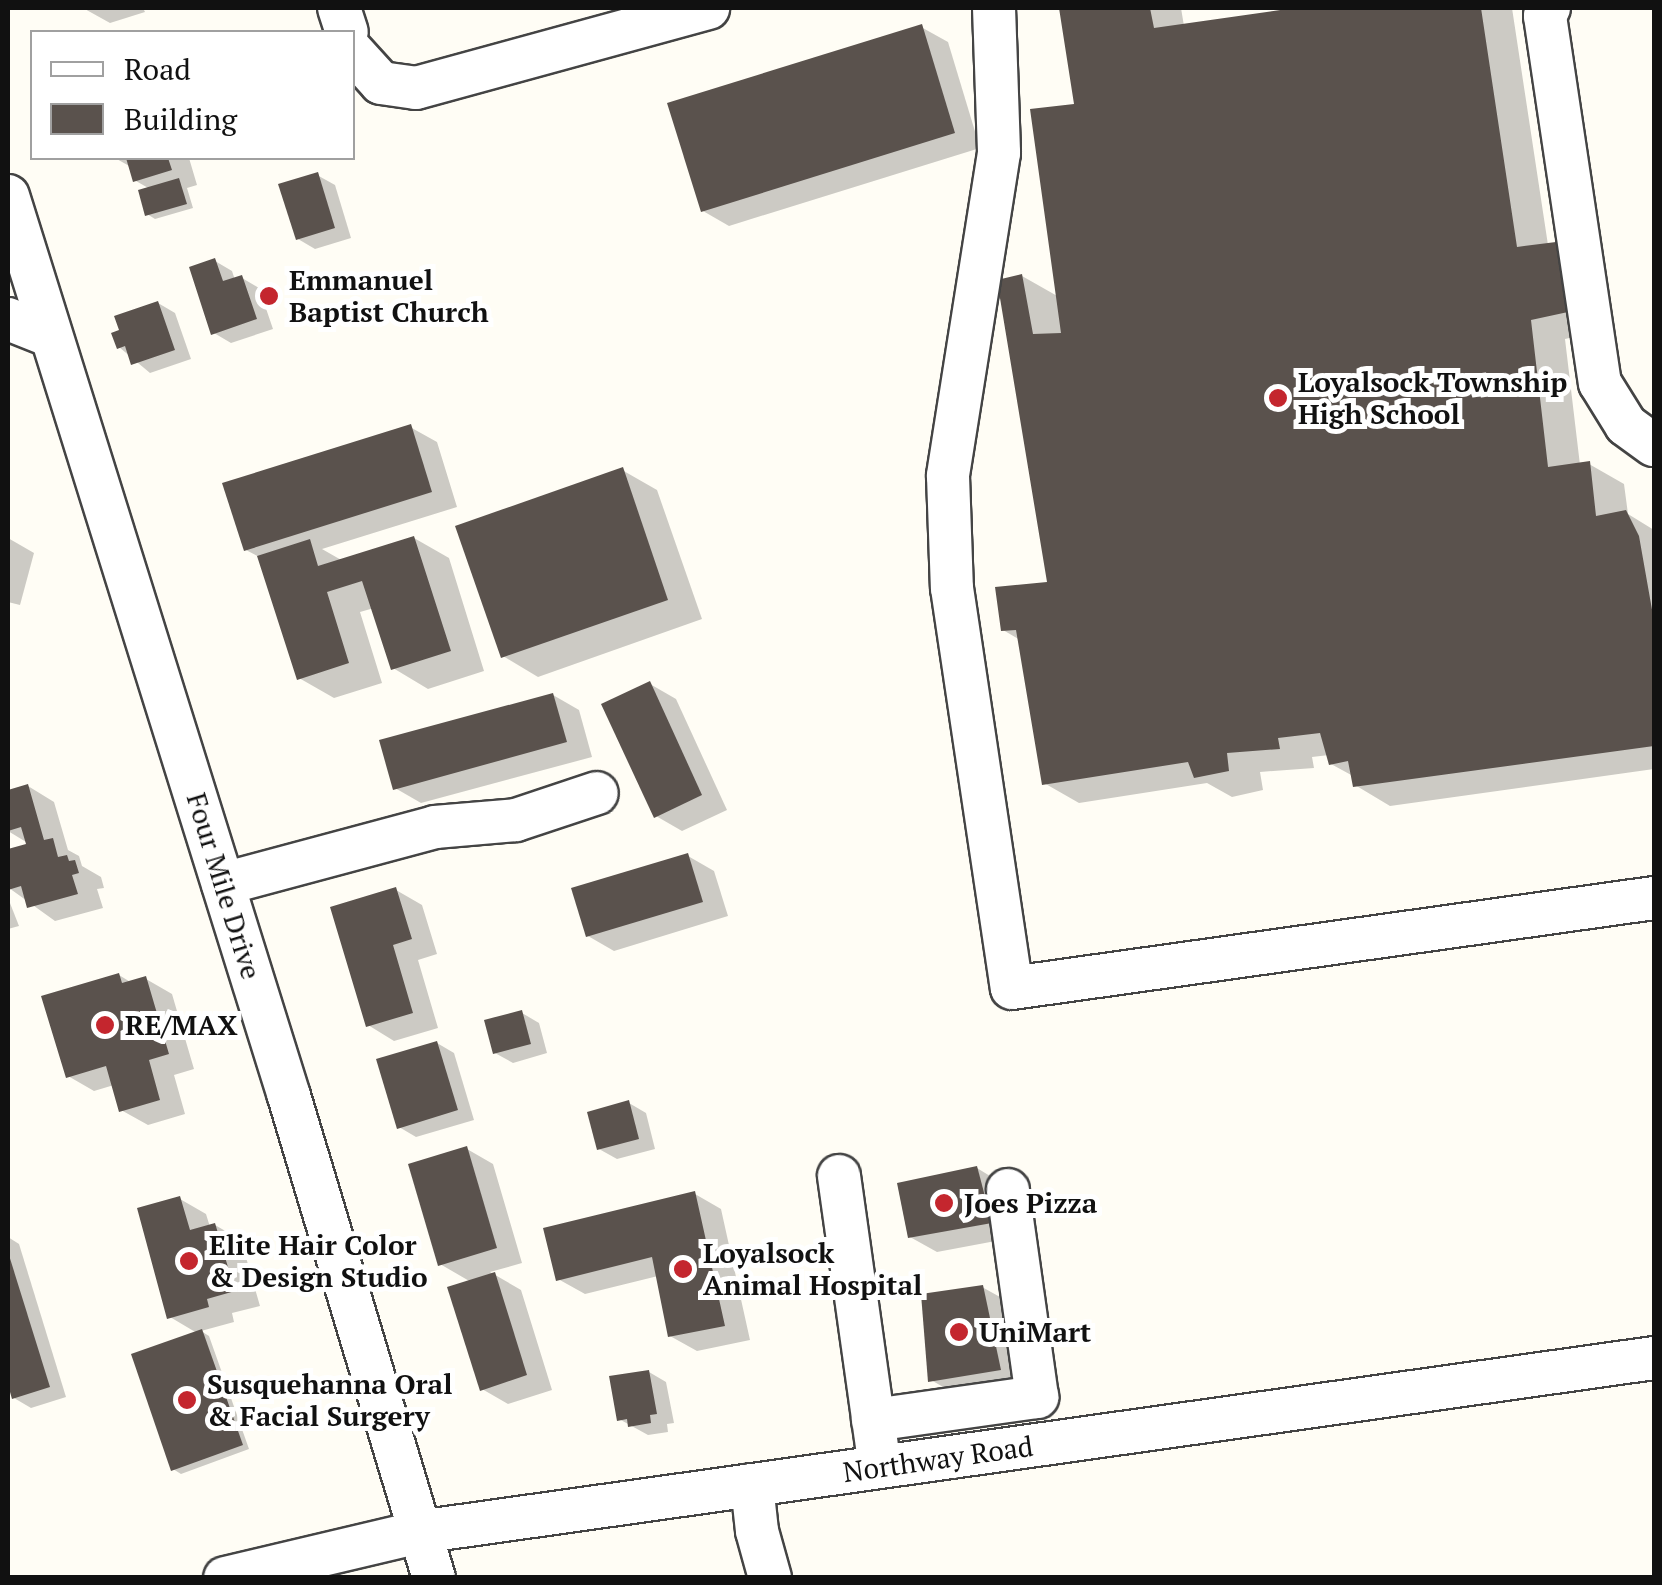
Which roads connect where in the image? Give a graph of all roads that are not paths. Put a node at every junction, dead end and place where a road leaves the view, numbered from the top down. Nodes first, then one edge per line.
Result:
1 (708, 8) edge
2 (994, 8) edge
3 (1549, 8) edge
4 (355, 54) edge
5 (8, 196) edge
6 (8, 318) edge
7 (52, 336) junction
8 (1654, 445) edge
9 (596, 793) dead end
10 (223, 884) junction
11 (1654, 898) edge
12 (839, 1176) dead end
13 (1008, 1190) dead end
14 (1654, 1358) edge
15 (1036, 1397) junction
16 (873, 1420) junction
17 (1043, 1444) junction
18 (880, 1467) junction
19 (752, 1485) junction
20 (419, 1532) junction
21 (226, 1578) edge
22 (434, 1578) edge
23 (770, 1578) edge

1 - 4 street
2 - 11 street
3 - 8 street
5 - 7 street, Four Mile Drive
6 - 7 street
7 - 10 street, Four Mile Drive
9 - 10 street
10 - 20 street, Four Mile Drive
12 - 16 street
13 - 15 street
14 - 17 street, Northway Road
15 - 16 street
15 - 17 street
16 - 18 street
17 - 18 street, Northway Road
18 - 19 street, Northway Road
19 - 20 street, Northway Road
19 - 23 street
20 - 21 street, Northway Road
20 - 22 street, Four Mile Drive

